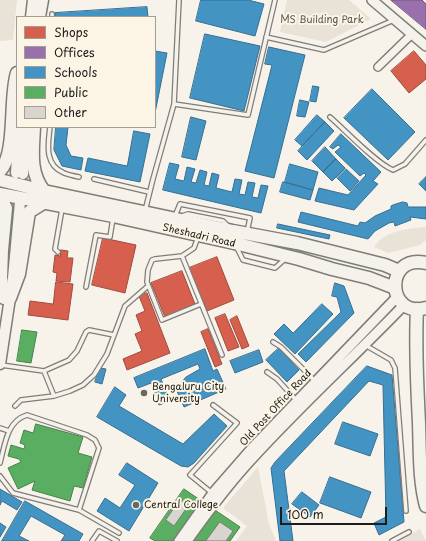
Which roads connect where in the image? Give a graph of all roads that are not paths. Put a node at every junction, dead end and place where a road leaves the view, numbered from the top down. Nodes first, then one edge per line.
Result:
1 (33, 0) edge
2 (43, 0) edge
3 (179, 0) edge
4 (275, 0) edge
5 (372, 0) edge
6 (31, 16) edge
7 (40, 16) edge
8 (395, 20) junction
9 (412, 34) junction
10 (266, 37) junction
11 (426, 46) edge
12 (378, 67) dead end
13 (16, 82) edge
14 (174, 104) junction
15 (330, 117) dead end
16 (19, 128) edge
17 (27, 128) edge
18 (34, 128) edge
19 (50, 128) edge
20 (426, 140) edge
21 (0, 171) edge
22 (79, 177) dead end
23 (94, 179) dead end
24 (0, 180) edge
25 (149, 192) junction
26 (0, 194) edge
27 (0, 197) edge
28 (45, 197) junction
29 (16, 202) dead end
30 (63, 206) junction
31 (145, 212) junction
32 (113, 216) junction
33 (175, 219) junction
34 (246, 234) junction
35 (198, 236) junction
36 (58, 252) dead end
37 (182, 256) junction
38 (426, 263) edge
39 (399, 271) junction
40 (148, 286) junction
41 (86, 287) dead end
42 (399, 296) junction
43 (7, 298) junction
44 (201, 304) junction
45 (422, 308) edge
46 (0, 315) edge
47 (114, 334) junction
48 (273, 342) dead end
49 (364, 344) junction
50 (222, 355) dead end
51 (0, 364) edge
52 (426, 365) edge
53 (44, 371) junction
54 (266, 372) dead end
55 (316, 382) junction
56 (417, 383) junction
57 (54, 396) junction
58 (297, 401) junction
59 (213, 405) dead end
60 (15, 406) dead end
61 (0, 428) edge
62 (8, 431) junction
63 (0, 462) edge
64 (423, 469) edge
65 (0, 476) edge
66 (213, 493) junction
67 (425, 501) edge
68 (79, 510) junction
69 (406, 511) dead end
70 (409, 532) dead end
71 (119, 533) dead end
72 (185, 540) edge
73 (92, 541) edge
74 (117, 541) edge
75 (392, 541) edge

1 - 6 main road
2 - 7 main road
3 - 14 lane
4 - 10 lane
5 - 8 street
8 - 9 street
8 - 10 lane
9 - 11 street
9 - 12 street
10 - 14 lane
13 - 21 main road
14 - 25 lane
15 - 20 lane
16 - 17 main road
18 - 28 main road
19 - 22 lane
23 - 25 lane
24 - 28 main road, Sheshadri Road
25 - 31 lane
26 - 28 main road, Sheshadri Road
27 - 43 main road
28 - 30 main road, Sheshadri Road
28 - 31 main road, Sheshadri Road
28 - 43 main road
29 - 43 main road
30 - 32 main road, Sheshadri Road
30 - 36 lane
31 - 33 main road, Sheshadri Road
32 - 35 main road, Sheshadri Road
32 - 41 lane
33 - 34 main road, Sheshadri Road
33 - 34 lane
34 - 39 main road, Sheshadri Road
35 - 37 lane
35 - 42 main road, Sheshadri Road
37 - 40 lane
37 - 44 lane
38 - 39 main road
39 - 42 main road
40 - 44 lane
40 - 47 lane
42 - 45 main road, Sheshadri Road
42 - 49 street, Old Post Office Road
42 - 55 street, Old Post Office Road
43 - 46 main road
43 - 51 main road
44 - 50 lane
45 - 56 main road
47 - 53 lane
47 - 57 lane
48 - 55 lane
49 - 69 lane
49 - 72 street, Old Post Office Road
51 - 53 lane
52 - 56 main road
53 - 57 lane
54 - 58 lane
55 - 58 street, Old Post Office Road
56 - 64 main road
57 - 60 lane
58 - 66 street, Old Post Office Road
59 - 66 lane
61 - 62 lane
62 - 63 lane
62 - 68 lane
64 - 67 main road
65 - 68 lane
66 - 72 street, Old Post Office Road
68 - 71 lane
70 - 75 lane
73 - 74 lane

